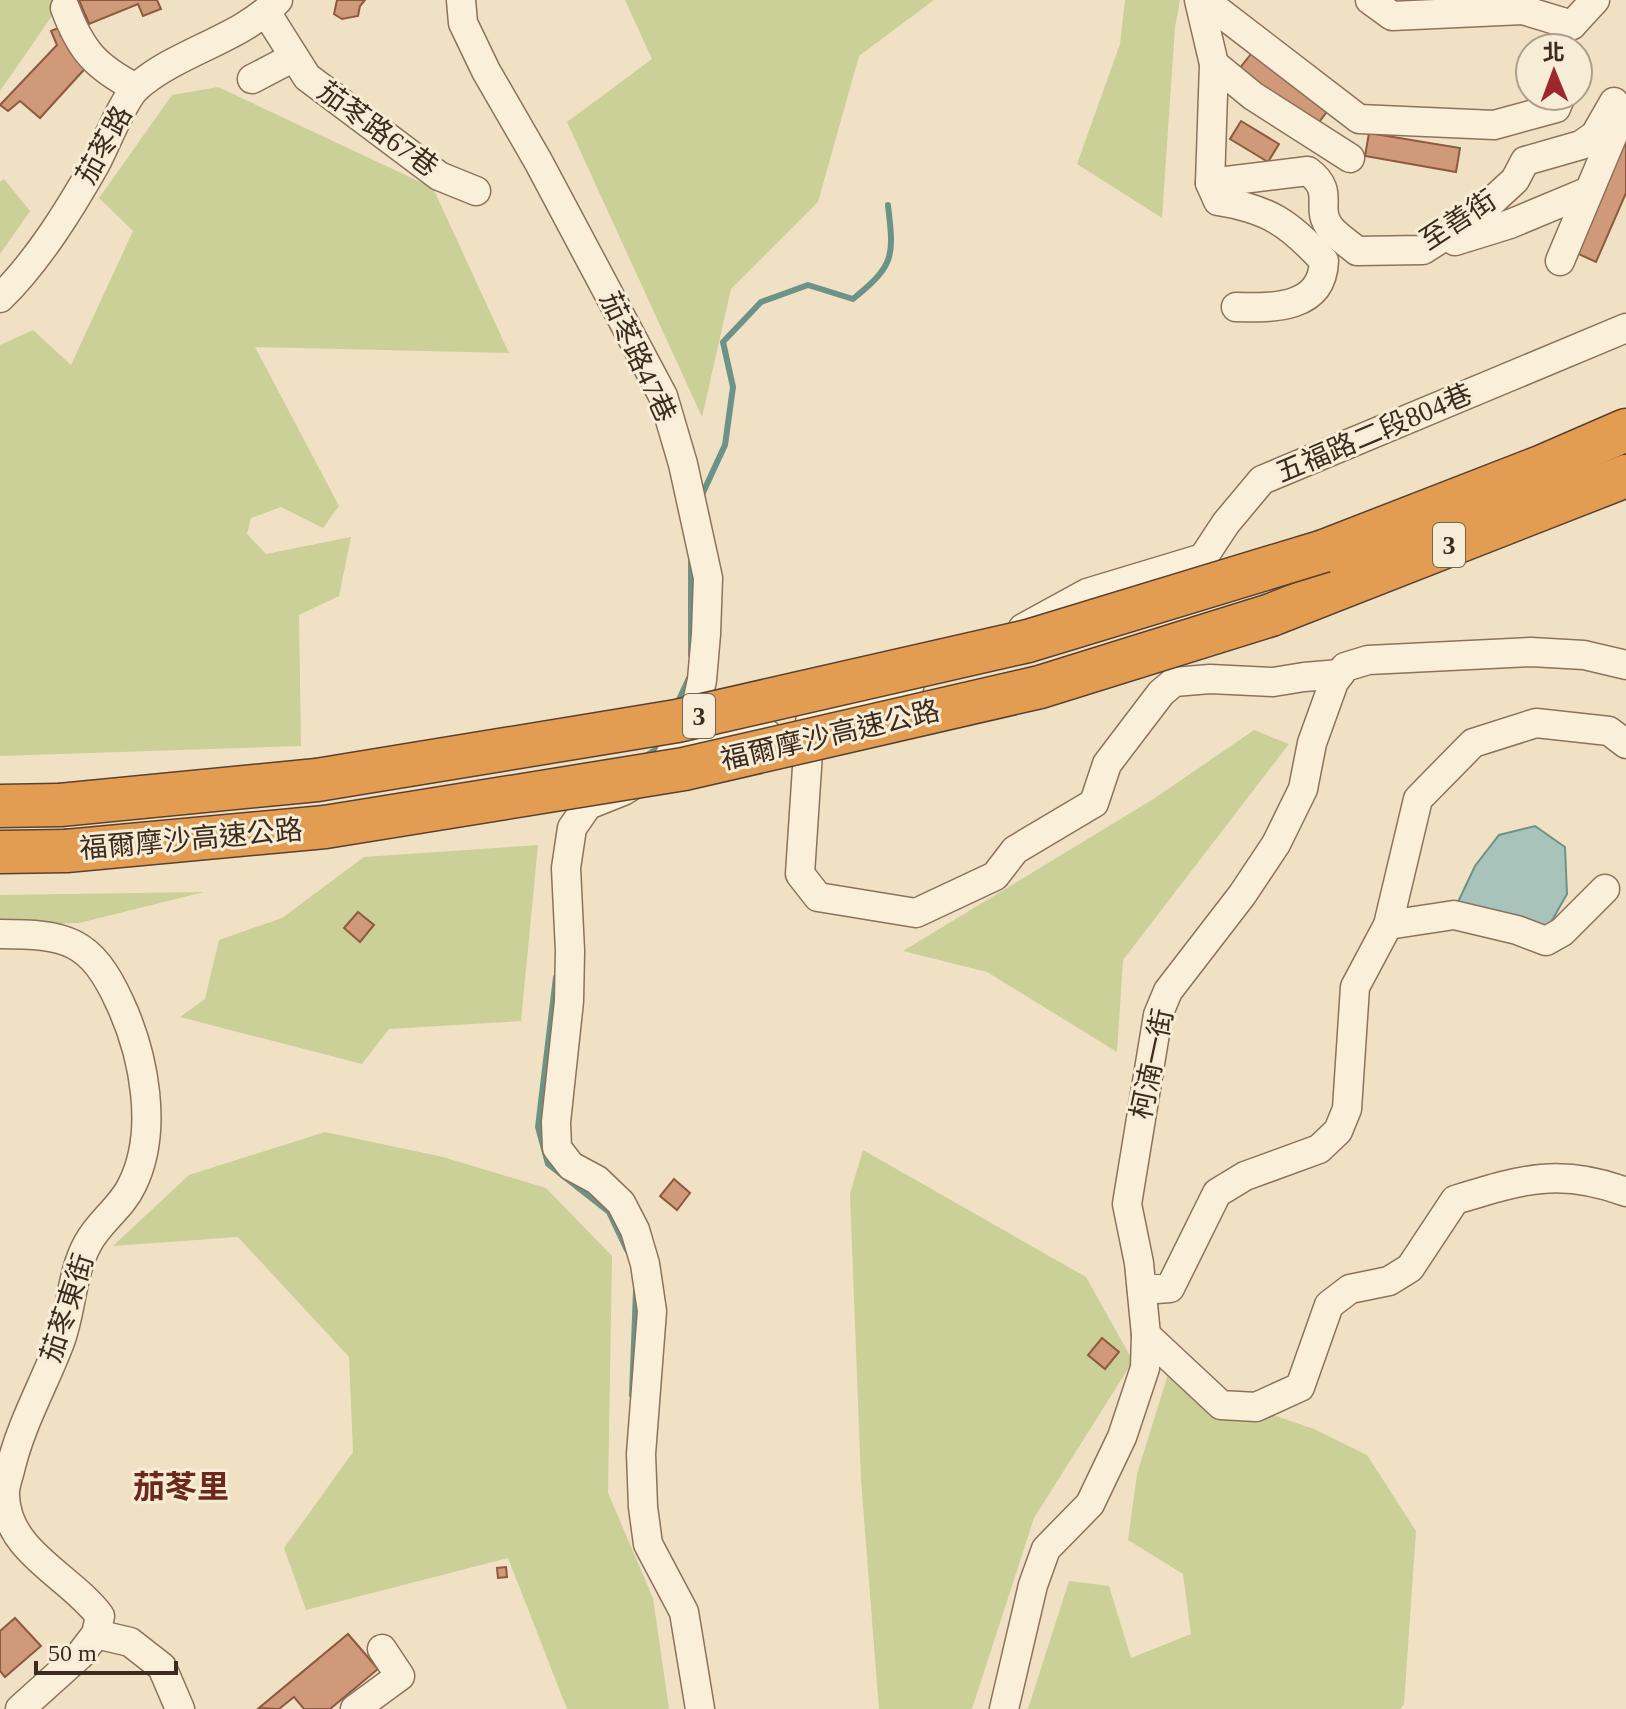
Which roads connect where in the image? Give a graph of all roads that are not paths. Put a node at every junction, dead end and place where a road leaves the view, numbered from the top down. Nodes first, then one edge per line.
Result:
1 (461, 0) edge
2 (1202, 0) edge
3 (1370, 0) edge
4 (1595, 0) edge
5 (1515, 5) edge
6 (272, 6) edge
7 (65, 8) dead end
8 (1557, 32) edge
9 (1577, 32) edge
10 (294, 57) junction
11 (1214, 64) junction
12 (252, 79) dead end
13 (136, 88) junction
14 (1620, 102) edge
15 (1541, 112) edge
16 (1350, 158) dead end
17 (1210, 183) junction
18 (476, 191) dead end
19 (1589, 191) junction
20 (1423, 250) junction
21 (1560, 261) dead end
22 (0, 298) edge
23 (1236, 307) dead end
24 (1626, 328) edge
25 (1626, 430) edge
26 (1626, 476) edge
27 (1626, 665) edge
28 (1340, 674) junction
29 (809, 731) junction
30 (680, 741) junction
31 (1626, 744) edge
32 (0, 806) edge
33 (0, 852) edge
34 (1605, 889) dead end
35 (1388, 925) junction
36 (0, 934) edge
37 (1626, 1192) edge
38 (1142, 1290) junction
39 (1146, 1335) junction
40 (96, 1634) junction
41 (382, 1649) dead end
42 (20, 1709) edge
43 (180, 1709) edge
44 (355, 1709) edge
45 (700, 1709) edge
46 (1004, 1709) edge

1 - 30 street, 茄苳路47巷
2 - 11 street
2 - 15 street
3 - 5 street
4 - 9 street
5 - 8 street
6 - 10 street, 茄苳路67巷
6 - 13 street, 茄苳路
7 - 13 street
10 - 12 street
10 - 18 street, 茄苳路67巷
11 - 16 street
11 - 17 street
13 - 22 street, 茄苳路
14 - 19 street
14 - 20 street, 至善街
17 - 20 street, 至善街
17 - 23 street
19 - 20 street
19 - 21 street
24 - 29 street, 五福路二段804巷
25 - 32 highway, 福爾摩沙高速公路 / 3, bridge
26 - 33 highway, 福爾摩沙高速公路 / 3, bridge
27 - 28 street
28 - 29 street
28 - 38 street, 柯湳一街
29 - 30 street
30 - 45 street, 茄苳路47巷
31 - 35 street
34 - 35 street
35 - 38 street
36 - 40 street, 茄苳東街
37 - 39 street
38 - 39 street, 柯湳一街
39 - 46 street, 柯湳一街
40 - 42 street
40 - 43 street
41 - 44 street

